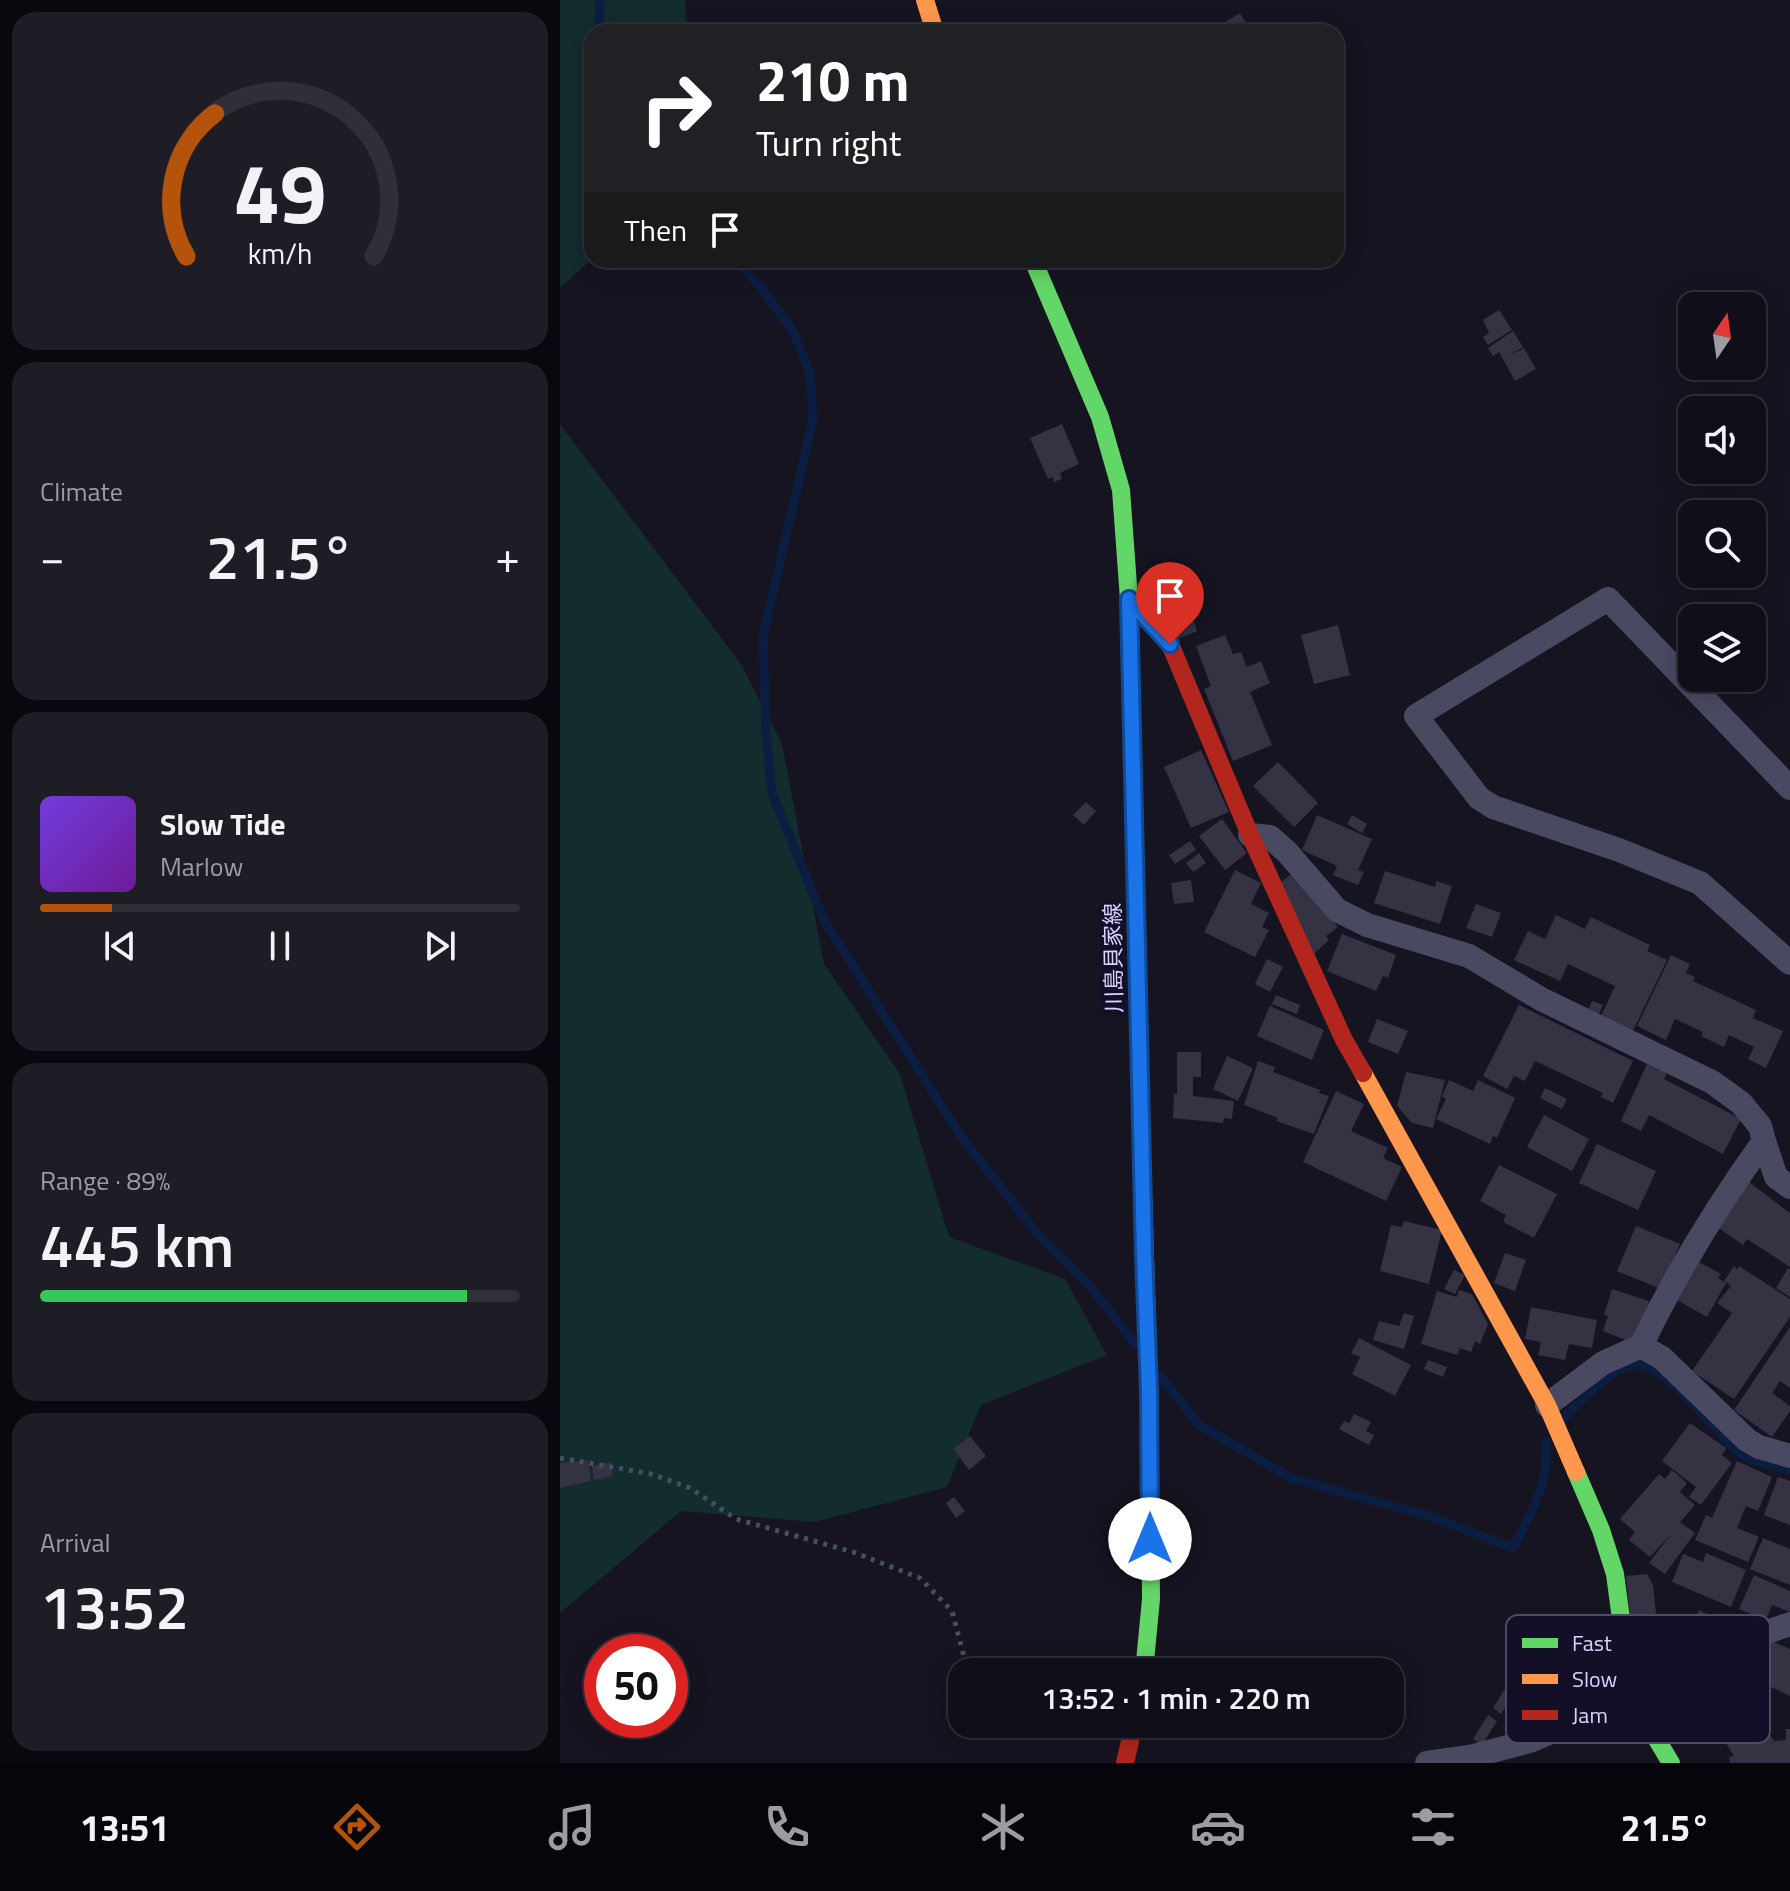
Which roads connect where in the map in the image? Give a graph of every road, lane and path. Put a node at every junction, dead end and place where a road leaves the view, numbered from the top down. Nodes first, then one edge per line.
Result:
1 (925, 0) edge
2 (932, 24) edge
3 (1036, 268) edge
4 (1129, 599) junction
5 (1790, 788) edge
6 (1250, 835) junction
7 (1790, 963) edge
8 (1764, 1141) junction
9 (1790, 1187) edge
10 (1641, 1346) junction
11 (1547, 1405) junction
12 (1790, 1456) edge
13 (560, 1458) edge
14 (1620, 1615) edge
15 (1790, 1624) edge
16 (1770, 1631) edge
17 (964, 1658) edge
18 (1145, 1658) edge
19 (1131, 1738) edge
20 (1522, 1743) edge
21 (1659, 1743) edge
22 (1125, 1763) edge
23 (1427, 1763) edge
24 (1671, 1763) edge

1 - 2 main road
3 - 4 main road, 川島貝家線
4 - 6 main road
4 - 18 main road, 川島貝家線
5 - 7 street
6 - 8 street
6 - 11 main road
8 - 9 street
8 - 10 street
10 - 11 street
10 - 12 street
11 - 14 main road
13 - 17 path
15 - 16 street
19 - 22 main road
20 - 23 street
21 - 24 main road

